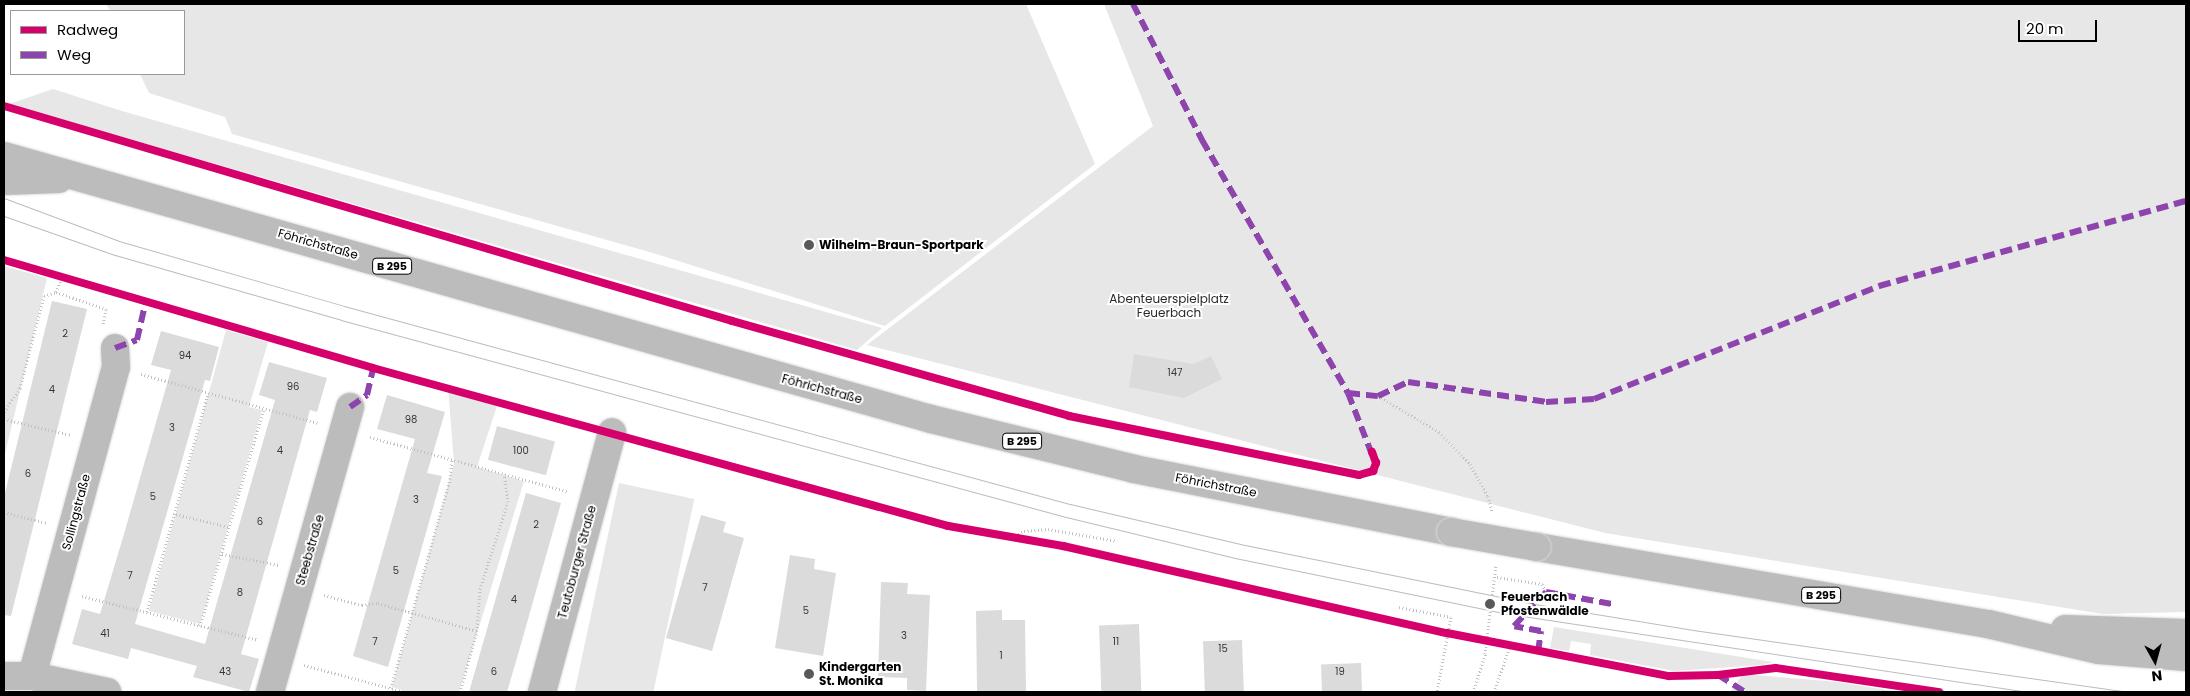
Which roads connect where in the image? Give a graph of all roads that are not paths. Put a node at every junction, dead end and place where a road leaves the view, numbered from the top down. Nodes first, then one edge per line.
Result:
1 (8, 162) edge
2 (115, 348) road end
3 (350, 407) dead end
4 (612, 432) dead end
5 (1988, 624) junction
6 (2186, 633) edge
7 (2186, 657) edge
8 (4, 676) edge
9 (32, 676) junction
10 (107, 692) edge
11 (270, 692) edge
12 (542, 692) edge

1 - 5 main road, Föhrichstraße / B 295, bridge
2 - 9 main road, Sollingstraße
3 - 11 main road, Steebstraße
4 - 12 main road, Teutoburger Straße
5 - 6 main road, B 295
5 - 7 main road, B 295
8 - 9 main road
9 - 10 main road

